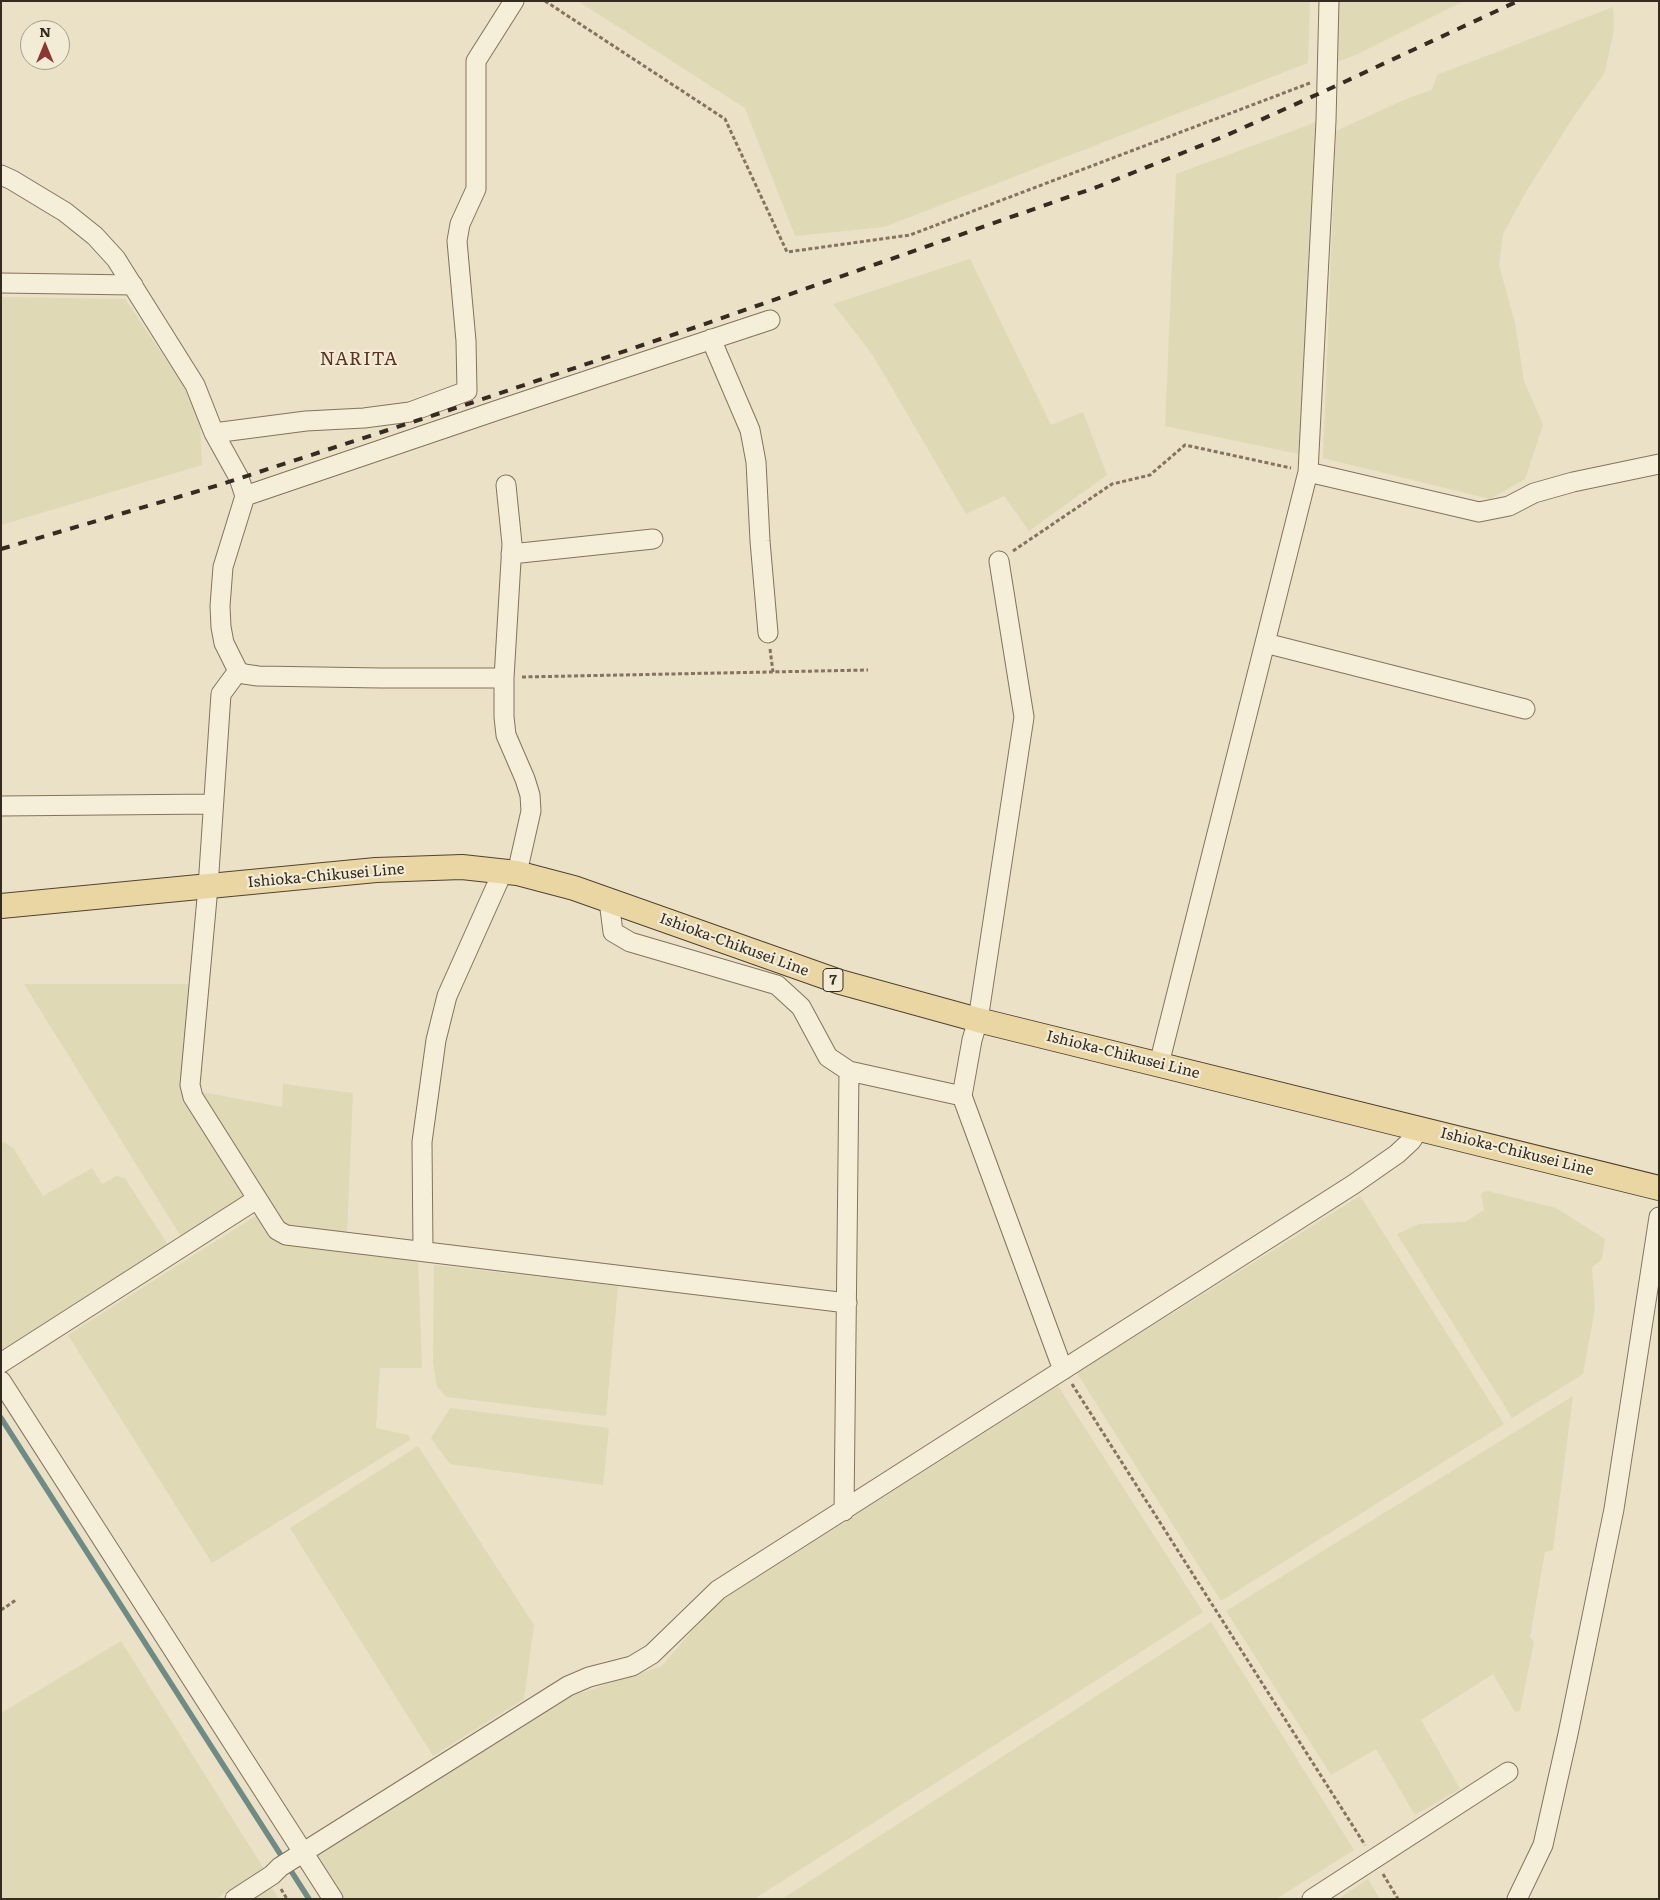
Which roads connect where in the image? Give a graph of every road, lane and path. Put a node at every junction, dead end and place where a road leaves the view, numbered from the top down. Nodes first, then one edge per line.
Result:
1 (514, 1) edge
2 (545, 1) edge
3 (1329, 1) edge
4 (1328, 76) junction
5 (1, 176) edge
6 (1, 283) edge
7 (133, 285) junction
8 (770, 320) dead end
9 (711, 339) junction
10 (214, 434) junction
11 (1659, 464) edge
12 (1308, 472) junction
13 (506, 485) dead end
14 (245, 496) junction
15 (653, 539) dead end
16 (511, 554) junction
17 (999, 561) joint
18 (768, 633) dead end
19 (1265, 643) junction
20 (868, 670) dead end
21 (238, 671) junction
22 (504, 678) junction
23 (1525, 709) dead end
24 (212, 804) junction
25 (1, 806) edge
26 (510, 872) junction
27 (208, 887) junction
28 (609, 900) junction
29 (1, 906) edge
30 (978, 1020) junction
31 (1159, 1064) junction
32 (849, 1071) junction
33 (962, 1096) junction
34 (1420, 1128) junction
35 (1659, 1188) edge
36 (257, 1200) junction
37 (1659, 1217) edge
38 (423, 1251) junction
39 (847, 1303) junction
40 (1, 1363) edge
41 (1063, 1370) junction
42 (1, 1381) edge
43 (844, 1512) junction
44 (16, 1600) dead end
45 (1, 1610) edge
46 (1508, 1772) dead end
47 (293, 1859) junction
48 (1374, 1860) junction
49 (235, 1899) edge
50 (333, 1899) edge
51 (1312, 1899) edge
52 (1398, 1899) edge
53 (1517, 1899) edge

1 - 10 street
2 - 4 path
3 - 4 street
4 - 12 street
5 - 7 street
6 - 7 street
7 - 10 street
8 - 9 street
9 - 14 street
9 - 18 street
10 - 14 street
11 - 12 street
12 - 17 path
12 - 19 street
13 - 16 street
14 - 21 street
15 - 16 street
16 - 22 street
17 - 30 street
19 - 23 street
19 - 31 street
20 - 22 path
21 - 22 street
21 - 24 street
22 - 26 street
24 - 25 street
24 - 27 street
26 - 27 main road, Ishioka-Chikusei Line / 7
26 - 28 main road, Ishioka-Chikusei Line / 7
26 - 38 street
27 - 29 main road, Ishioka-Chikusei Line / 7
27 - 36 street
28 - 30 main road, Ishioka-Chikusei Line / 7
28 - 32 street
30 - 31 main road, Ishioka-Chikusei Line / 7
30 - 33 street
31 - 34 main road, Ishioka-Chikusei Line / 7
32 - 33 street
32 - 39 street
33 - 41 street
34 - 35 main road, Ishioka-Chikusei Line / 7
34 - 41 street
36 - 38 street
36 - 40 street
37 - 53 street
38 - 39 street
39 - 43 street
41 - 43 street
41 - 48 path
42 - 47 street
43 - 47 street
44 - 45 path
46 - 48 street
47 - 49 street
47 - 50 street
48 - 51 street
48 - 52 path

